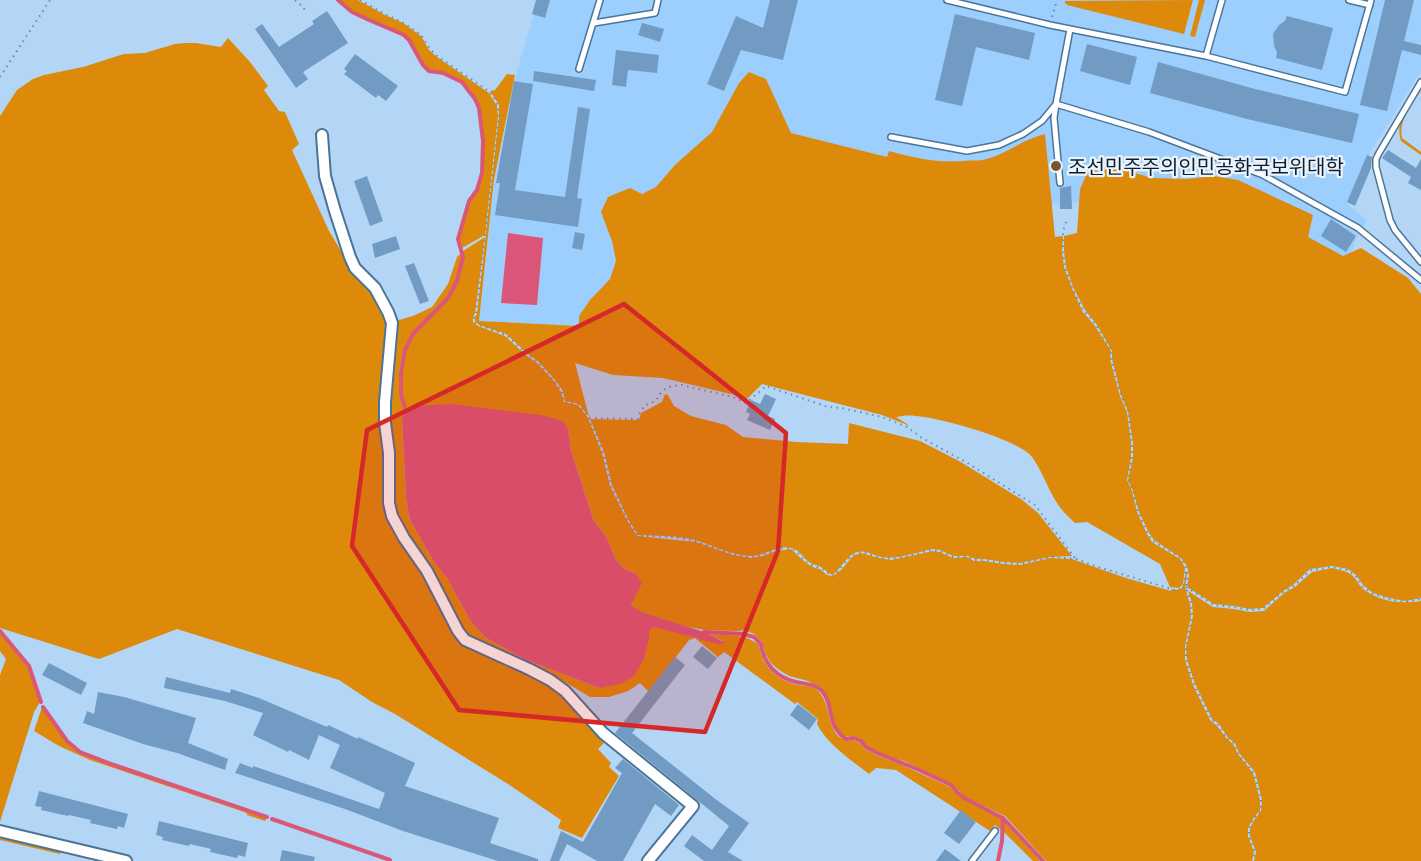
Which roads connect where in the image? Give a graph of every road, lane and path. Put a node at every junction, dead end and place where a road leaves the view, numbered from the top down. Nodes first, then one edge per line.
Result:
1 (50, 0) edge
2 (295, 0) edge
3 (360, 0) edge
4 (600, 0) edge
5 (658, 0) edge
6 (947, 0) edge
7 (1056, 0) edge
8 (1222, 0) edge
9 (1349, 0) edge
10 (1370, 3) edge
11 (307, 13) dead end
12 (594, 23) junction
13 (1050, 25) junction
14 (1070, 29) junction
15 (1206, 56) junction
16 (579, 69) dead end
17 (0, 77) edge
18 (1421, 82) edge
19 (1056, 104) junction
20 (322, 135) dead end
21 (891, 137) dead end
22 (1060, 183) dead end
23 (1066, 222) dead end
24 (1421, 262) edge
25 (1421, 280) edge
26 (589, 418) junction
27 (1076, 559) junction
28 (1186, 567) junction
29 (1186, 587) junction
30 (1421, 599) edge
31 (0, 831) edge
32 (994, 831) dead end
33 (126, 861) edge
34 (648, 861) edge
35 (972, 861) edge
36 (1253, 861) edge

1 - 17 path
2 - 11 path
3 - 26 path
4 - 12 lane
5 - 12 lane
6 - 13 lane
7 - 13 path
8 - 15 lane
9 - 10 lane
10 - 15 lane
12 - 16 lane
13 - 14 lane
14 - 15 lane
14 - 19 lane
18 - 24 lane
19 - 21 lane
19 - 22 lane
19 - 25 lane
20 - 34 street
23 - 28 path
26 - 27 path
26 - 27 path
27 - 28 path
28 - 29 path
29 - 30 path
29 - 36 path
31 - 33 street
32 - 35 lane

